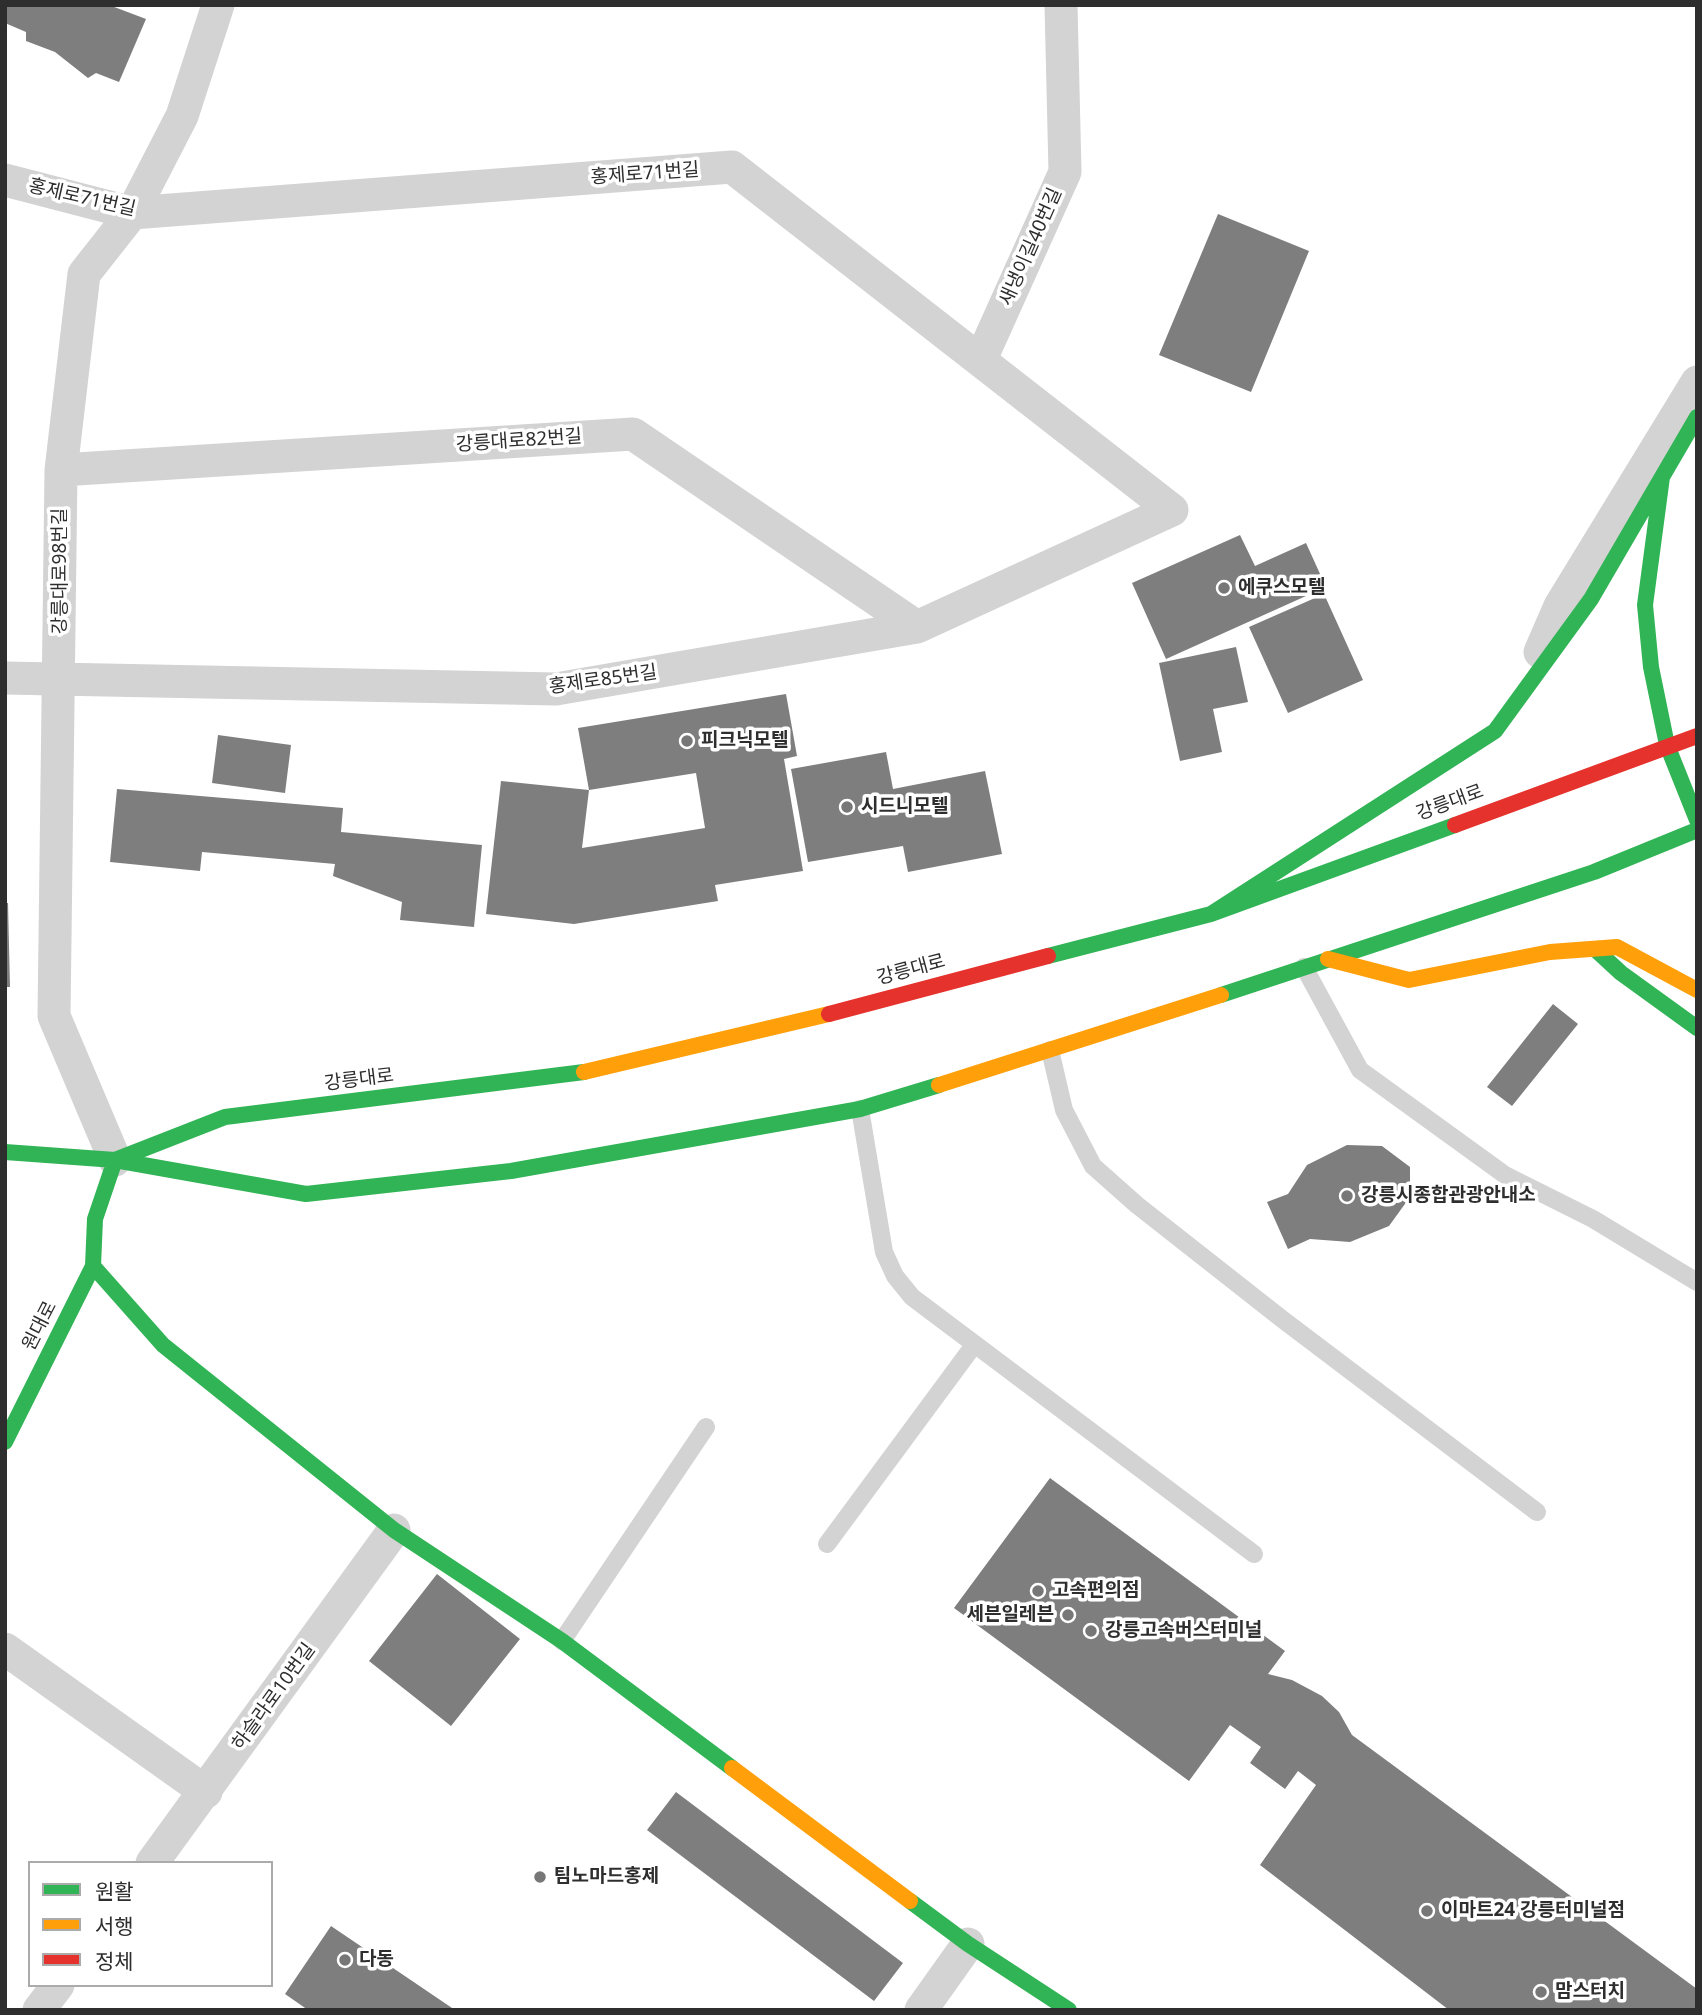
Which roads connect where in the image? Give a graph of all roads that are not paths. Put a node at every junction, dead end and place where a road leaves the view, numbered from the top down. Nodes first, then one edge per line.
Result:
1 (218, 5) edge
2 (1061, 5) edge
3 (5, 180) edge
4 (132, 214) junction
5 (981, 359) junction
6 (1697, 382) edge
7 (1697, 417) edge
8 (61, 470) junction
9 (1662, 477) junction
10 (1172, 510) joint
11 (917, 627) junction
12 (5, 678) edge
13 (61, 678) junction
14 (1520, 696) junction
15 (1697, 736) edge
16 (1667, 745) junction
17 (1697, 820) edge
18 (1697, 831) edge
19 (1212, 914) junction
20 (1595, 949) junction
21 (1328, 959) junction
22 (1304, 967) junction
23 (1697, 990) edge
24 (1697, 1028) edge
25 (1050, 1050) junction
26 (860, 1109) junction
27 (5, 1152) edge
28 (115, 1160) junction
29 (93, 1266) junction
30 (1697, 1282) edge
31 (974, 1345) junction
32 (706, 1427) dead end
33 (5, 1442) edge
34 (1537, 1512) dead end
35 (394, 1530) junction
36 (827, 1544) dead end
37 (1254, 1554) dead end
38 (562, 1641) junction
39 (5, 1649) edge
40 (206, 1792) junction
41 (154, 1861) edge
42 (968, 1944) junction
43 (56, 1987) edge
44 (39, 2010) edge
45 (921, 2010) edge
46 (1069, 2010) edge

1 - 4 street, 강릉대로98번길
2 - 5 street, 새냉이길40번길
3 - 4 street, 홍제로71번길
4 - 5 street, 홍제로71번길
4 - 8 street, 강릉대로98번길
5 - 10 street, 홍제로71번길
6 - 14 street
7 - 9 street
8 - 11 street, 강릉대로82번길
8 - 13 street, 강릉대로98번길
9 - 14 street
9 - 16 street
10 - 11 street, 홍제로85번길
11 - 13 street, 홍제로85번길
12 - 13 street, 홍제로85번길
13 - 28 street, 강릉대로98번길
14 - 19 street
15 - 16 street, 강릉대로
16 - 17 street
16 - 19 street, 강릉대로
18 - 21 street, 강릉대로
19 - 28 street, 강릉대로
20 - 21 street
20 - 23 street
20 - 24 street
21 - 22 street, 강릉대로
22 - 25 street, 강릉대로
22 - 30 lane
25 - 26 street, 강릉대로
25 - 34 lane
26 - 28 street, 강릉대로
26 - 31 lane
27 - 28 street, 강릉대로
28 - 29 street
29 - 33 street, 원대로
29 - 35 street
31 - 36 lane
31 - 37 lane
32 - 38 lane
35 - 38 street
35 - 40 street, 하슬라로10번길
38 - 42 street
39 - 40 street
40 - 41 street, 하슬라로10번길
42 - 45 street
42 - 46 street
43 - 44 street

